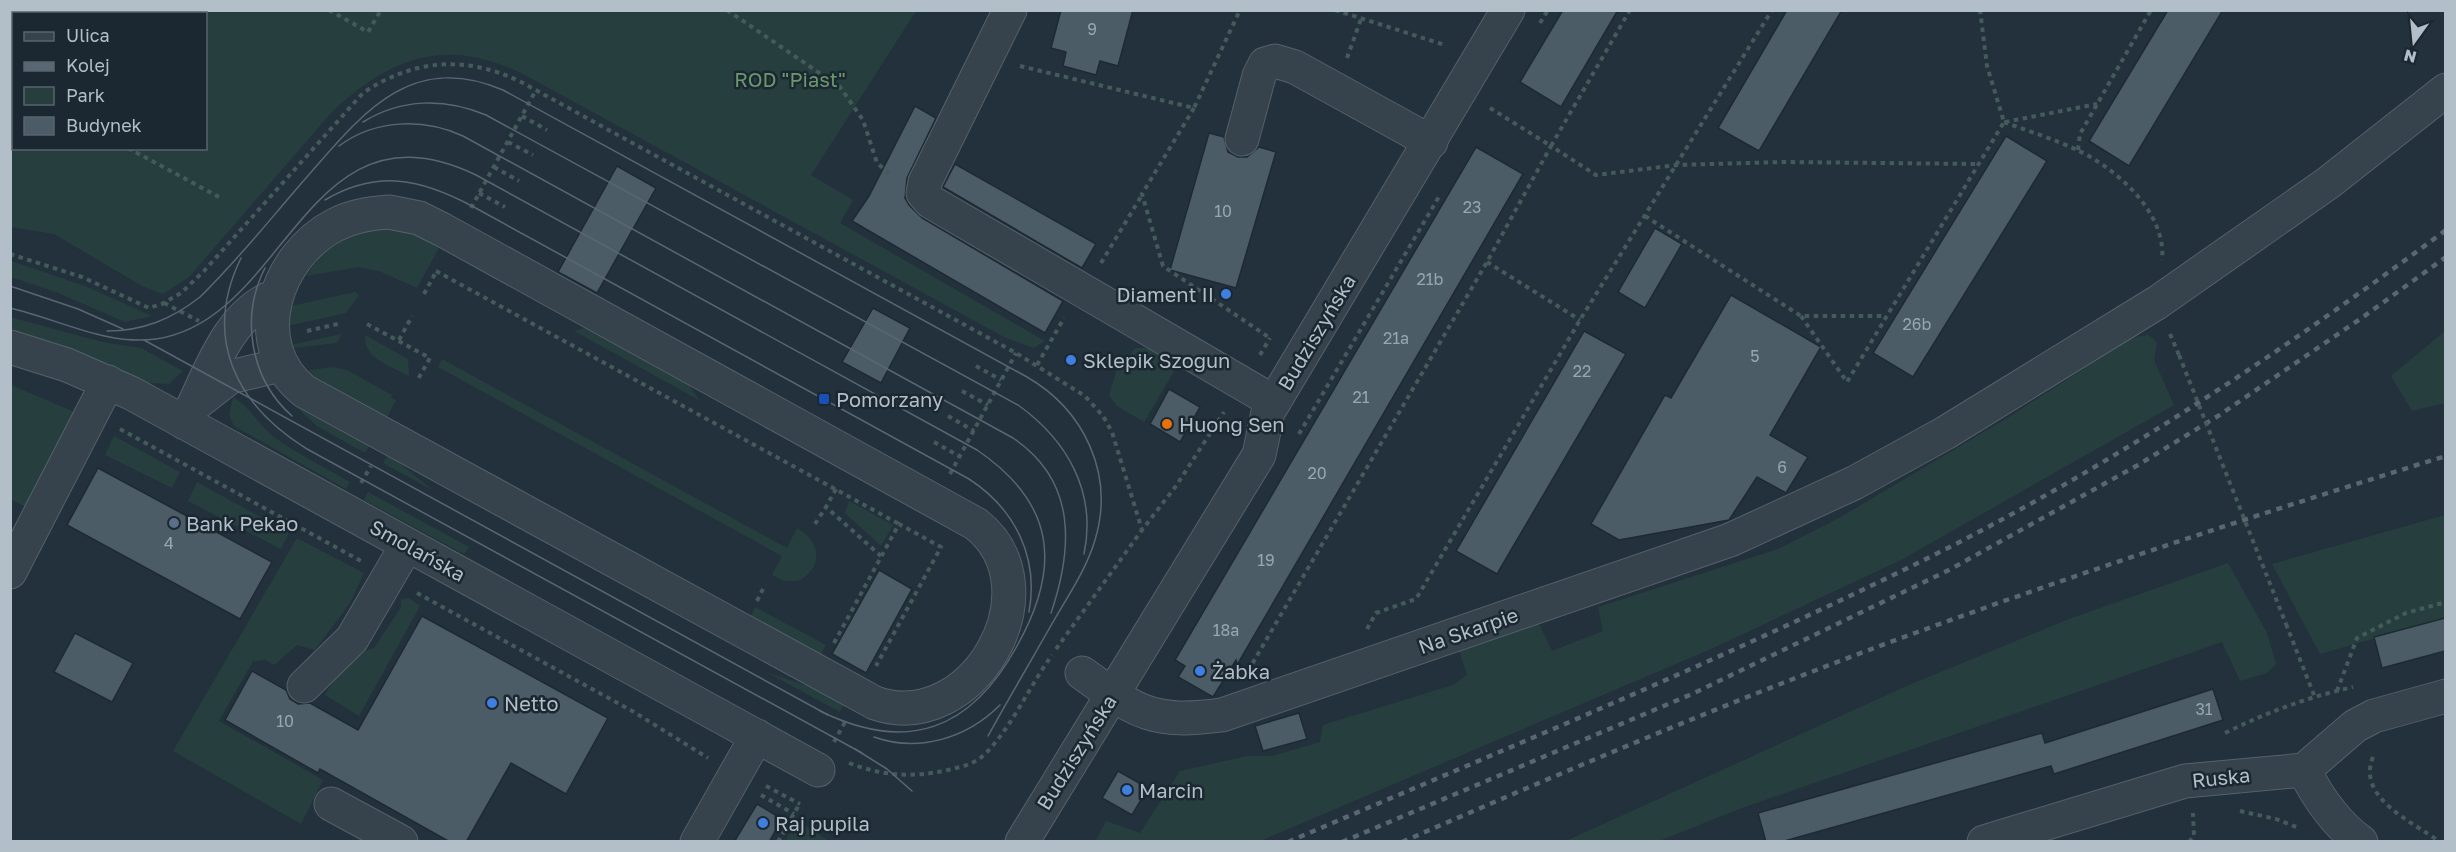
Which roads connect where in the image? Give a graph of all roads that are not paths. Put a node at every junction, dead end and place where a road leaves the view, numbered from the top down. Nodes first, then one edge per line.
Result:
1 (1010, 10) edge
2 (1508, 10) edge
3 (2445, 90) edge
4 (1242, 139) dead end
5 (1431, 142) junction
6 (276, 296) junction
7 (10, 347) edge
8 (281, 364) junction
9 (108, 382) junction
10 (1271, 407) junction
11 (188, 415) junction
12 (407, 545) junction
13 (10, 572) edge
14 (1082, 673) dead end
15 (304, 686) dead end
16 (1112, 694) junction
17 (2445, 696) edge
18 (757, 736) junction
19 (831, 759) road end
20 (2304, 770) junction
21 (332, 804) dead end
22 (401, 842) edge
23 (697, 842) edge
24 (1022, 842) edge
25 (1984, 842) edge
26 (2361, 842) edge

1 - 10 street
2 - 5 street, Budziszyńska
3 - 16 street, Na Skarpie
4 - 5 street
5 - 10 street, Budziszyńska
6 - 8 street
6 - 8 street
6 - 11 street
7 - 9 street, Smolańska
8 - 11 street
9 - 11 street, Smolańska
9 - 13 street
10 - 16 street, Budziszyńska
11 - 12 street, Smolańska
12 - 15 street
12 - 18 street, Smolańska
14 - 16 street, Na Skarpie
16 - 24 street, Budziszyńska
17 - 20 street
18 - 19 street, Smolańska
18 - 23 street
20 - 25 street, Ruska
20 - 26 street
21 - 22 street

